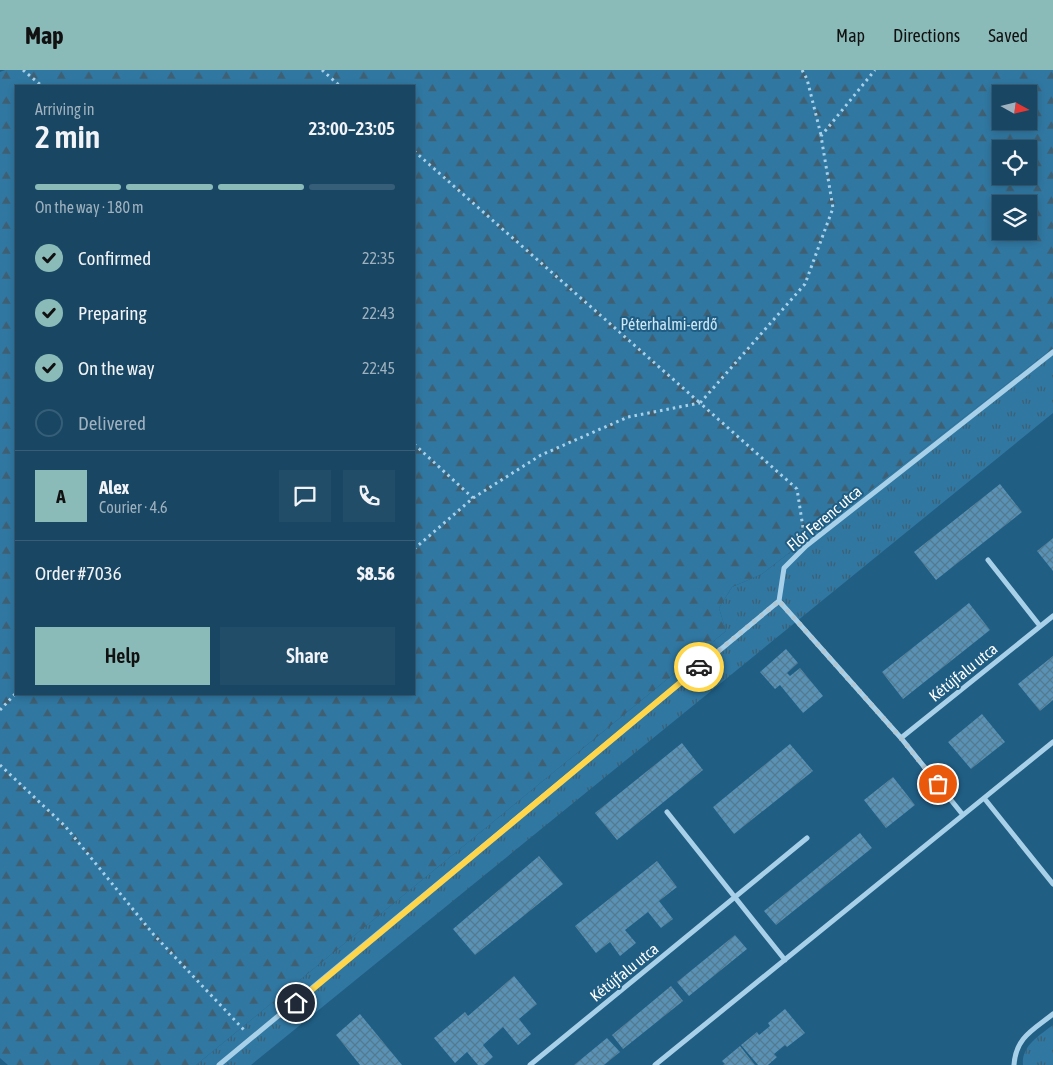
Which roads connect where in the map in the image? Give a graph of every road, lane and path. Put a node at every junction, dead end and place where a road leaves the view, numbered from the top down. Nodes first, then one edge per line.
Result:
1 (23, 70) edge
2 (322, 70) edge
3 (802, 70) edge
4 (875, 70) edge
5 (41, 85) edge
6 (339, 85) edge
7 (821, 136) junction
8 (415, 152) edge
9 (1053, 352) edge
10 (700, 403) junction
11 (415, 445) edge
12 (474, 498) junction
13 (806, 546) junction
14 (415, 549) edge
15 (988, 560) dead end
16 (779, 601) junction
17 (1053, 616) edge
18 (1040, 626) junction
19 (15, 694) edge
20 (0, 710) edge
21 (901, 738) junction
22 (1053, 742) edge
23 (0, 765) edge
24 (984, 798) junction
25 (667, 812) dead end
26 (963, 815) junction
27 (808, 838) dead end
28 (1053, 884) edge
29 (734, 897) junction
30 (785, 960) junction
31 (1053, 1014) edge
32 (252, 1038) junction
33 (219, 1065) edge
34 (530, 1065) edge
35 (655, 1065) edge
36 (1014, 1065) edge

1 - 5 path
2 - 6 path
3 - 7 path
4 - 7 path
7 - 10 path
8 - 10 path
9 - 13 street, Flór Ferenc utca
10 - 12 path
10 - 13 path
11 - 12 path
12 - 14 path
13 - 16 street, Flór Ferenc utca
15 - 18 street
16 - 21 street
16 - 32 street
17 - 18 street, Kétújfalu utca
18 - 21 street, Kétújfalu utca
19 - 20 path
21 - 26 street
22 - 24 street
23 - 32 path
24 - 26 street
24 - 28 street
25 - 29 street
26 - 30 street
27 - 29 street, Kétújfalu utca
29 - 30 street
29 - 34 street, Kétújfalu utca
30 - 35 street
31 - 36 street
32 - 33 street

